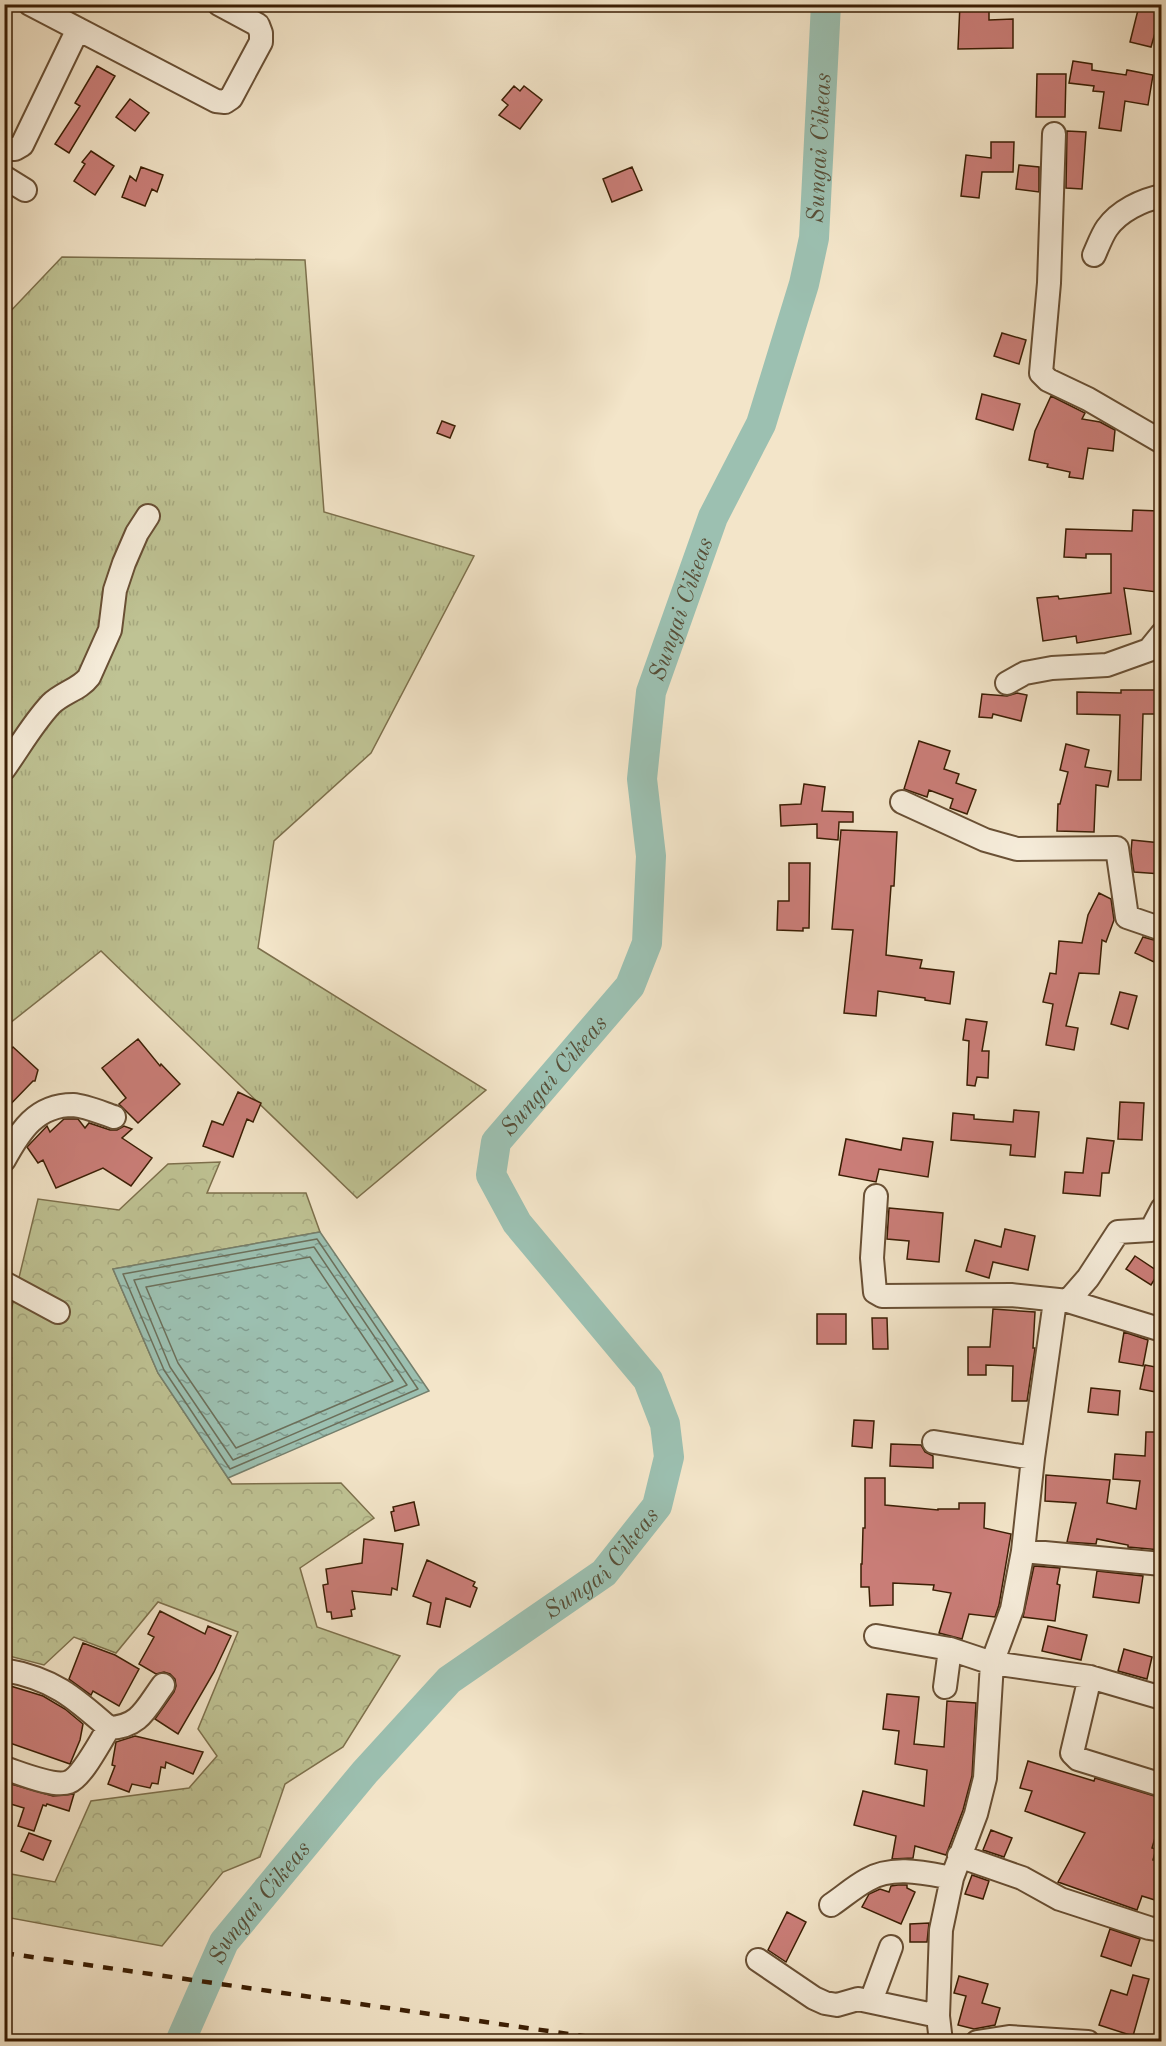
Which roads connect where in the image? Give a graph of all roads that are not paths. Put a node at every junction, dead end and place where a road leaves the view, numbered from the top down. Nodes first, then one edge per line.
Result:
1 (30, 4) edge
2 (219, 4) edge
3 (78, 29) junction
4 (1054, 134) dead end
5 (4, 149) edge
6 (4, 177) edge
7 (25, 190) dead end
8 (1161, 196) edge
9 (1094, 255) dead end
10 (1161, 442) edge
11 (148, 516) dead end
12 (1161, 634) edge
13 (1007, 683) dead end
14 (4, 769) edge
15 (902, 802) dead end
16 (1161, 929) edge
17 (114, 1117) dead end
18 (7, 1148) edge
19 (876, 1196) dead end
20 (1161, 1209) edge
21 (4, 1282) edge
22 (1062, 1300) junction
23 (58, 1312) dead end
24 (1161, 1330) edge
25 (934, 1442) dead end
26 (1033, 1458) junction
27 (1023, 1551) junction
28 (1161, 1564) edge
29 (876, 1636) dead end
30 (950, 1649) junction
31 (992, 1663) junction
32 (4, 1670) edge
33 (1090, 1677) junction
34 (163, 1685) dead end
35 (945, 1687) dead end
36 (1161, 1698) edge
37 (109, 1728) junction
38 (4, 1768) edge
39 (1161, 1785) edge
40 (959, 1856) junction
41 (952, 1878) junction
42 (831, 1905) dead end
43 (1161, 1930) edge
44 (891, 1947) dead end
45 (758, 1960) dead end
46 (871, 2001) junction
47 (938, 2016) junction
48 (941, 2042) edge
49 (977, 2042) edge
50 (1088, 2042) edge

1 - 3 street
2 - 3 street
3 - 5 street
4 - 10 street
6 - 7 street
8 - 9 street
11 - 14 street
12 - 13 street
15 - 16 street
17 - 18 street
19 - 22 street
20 - 22 street
21 - 23 street
22 - 24 street
22 - 26 street
25 - 26 street
26 - 27 street
27 - 28 street
27 - 31 street
29 - 30 street
30 - 31 street
30 - 35 street
31 - 33 street
31 - 40 street
32 - 37 street
33 - 36 street
33 - 39 street
34 - 37 street
37 - 38 street
40 - 41 street
40 - 43 street
41 - 42 street
41 - 47 street
44 - 46 street
45 - 46 street
46 - 47 street
47 - 48 street
49 - 50 street

